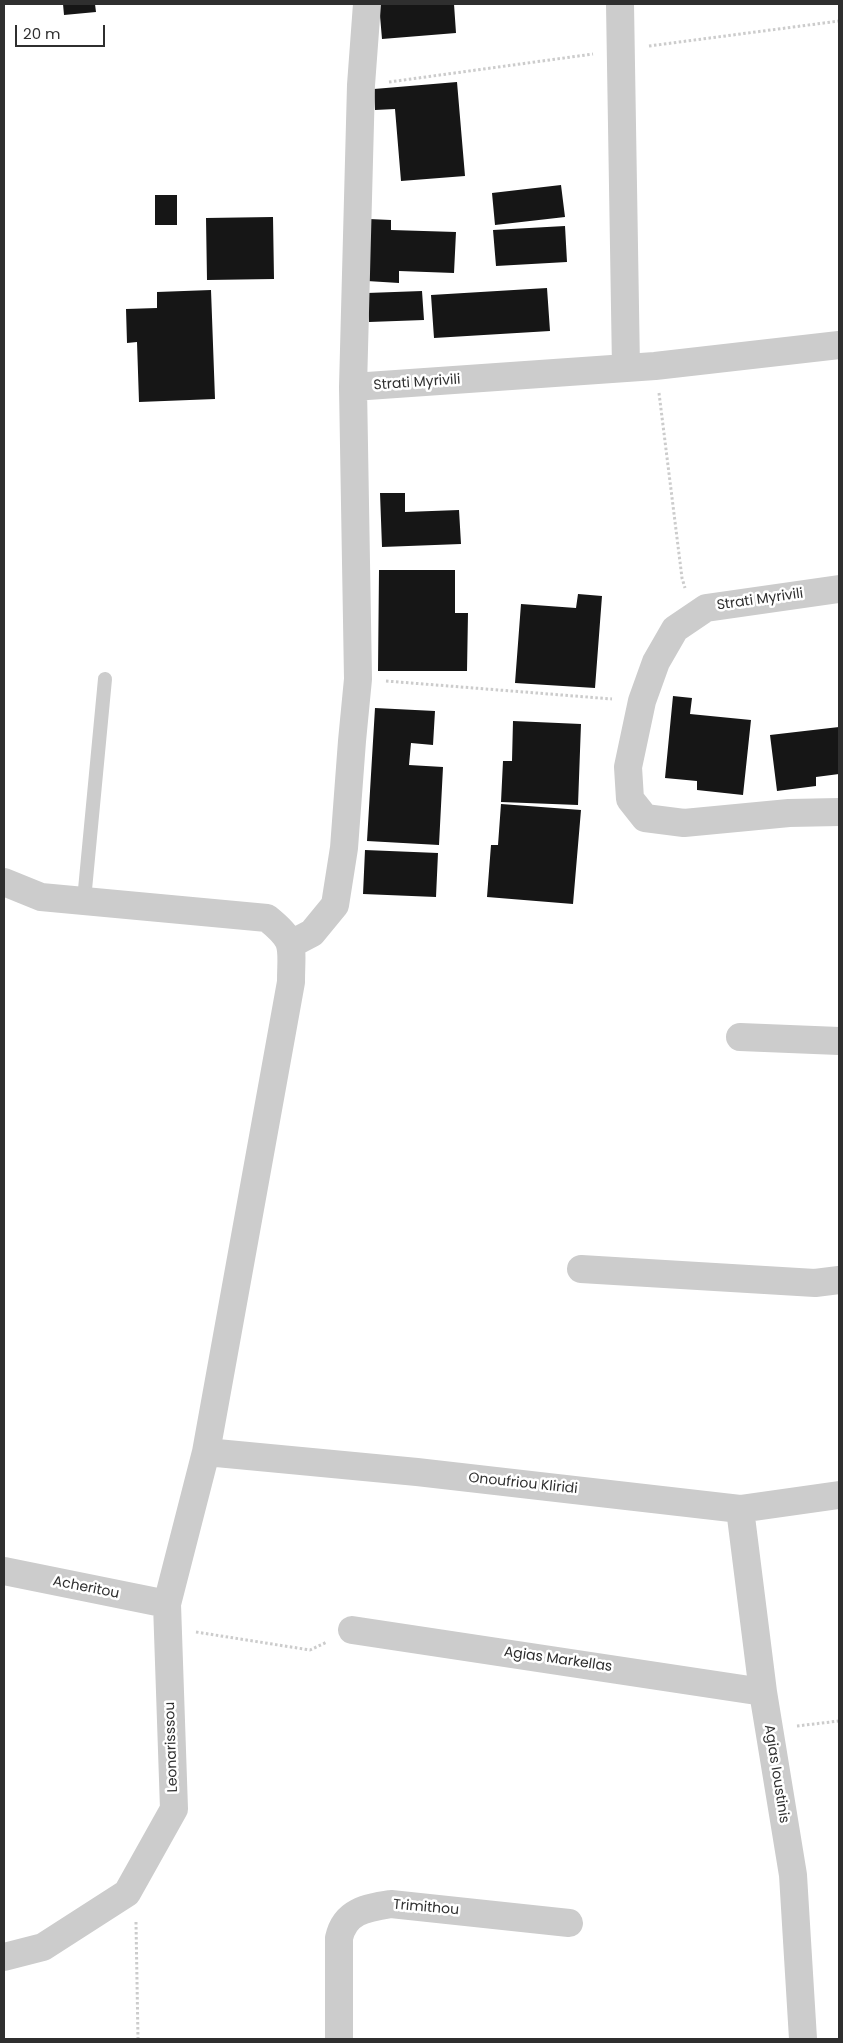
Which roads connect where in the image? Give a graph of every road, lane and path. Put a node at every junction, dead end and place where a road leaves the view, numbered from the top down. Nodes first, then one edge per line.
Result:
1 (367, 4) edge
2 (620, 4) edge
3 (839, 22) edge
4 (622, 50) junction
5 (361, 85) junction
6 (839, 345) edge
7 (655, 366) junction
8 (626, 368) junction
9 (354, 387) junction
10 (839, 589) edge
11 (694, 616) junction
12 (105, 679) dead end
13 (358, 679) junction
14 (642, 701) junction
15 (839, 812) edge
16 (4, 882) edge
17 (84, 900) junction
18 (291, 944) junction
19 (740, 1037) dead end
20 (839, 1041) edge
21 (581, 1269) dead end
22 (839, 1280) edge
23 (206, 1452) junction
24 (839, 1495) edge
25 (740, 1509) junction
26 (4, 1571) edge
27 (168, 1616) junction
28 (352, 1630) joint
29 (763, 1692) junction
30 (839, 1721) edge
31 (769, 1729) junction
32 (134, 1881) junction
33 (569, 1924) dead end
34 (4, 1958) edge
35 (138, 2039) edge
36 (339, 2039) edge
37 (804, 2039) edge

1 - 5 street
2 - 4 street
3 - 4 path
4 - 5 path
4 - 8 street
5 - 9 street
6 - 7 street, Strati Myrivili
7 - 8 street, Strati Myrivili
7 - 11 path
8 - 9 street, Strati Myrivili
9 - 13 street
10 - 11 street, Strati Myrivili
11 - 14 street, Strati Myrivili
12 - 17 lane
13 - 14 path
13 - 18 street
14 - 15 street, Strati Myrivili
16 - 17 street
17 - 18 street
18 - 23 street, Leonarisssou
19 - 20 street
21 - 22 street
23 - 25 street, Onoufriou Kliridi
23 - 27 street, Leonarisssou
24 - 25 street, Onoufriou Kliridi
25 - 29 street, Agias Ioustinis
26 - 27 street, Acheritou
27 - 28 path
27 - 32 street, Leonarisssou
28 - 29 street, Agias Markellas
29 - 31 street, Agias Ioustinis
30 - 31 path
31 - 37 street, Agias Ioustinis
32 - 34 street, Leonarisssou
32 - 35 path
33 - 36 street, Trimithou

